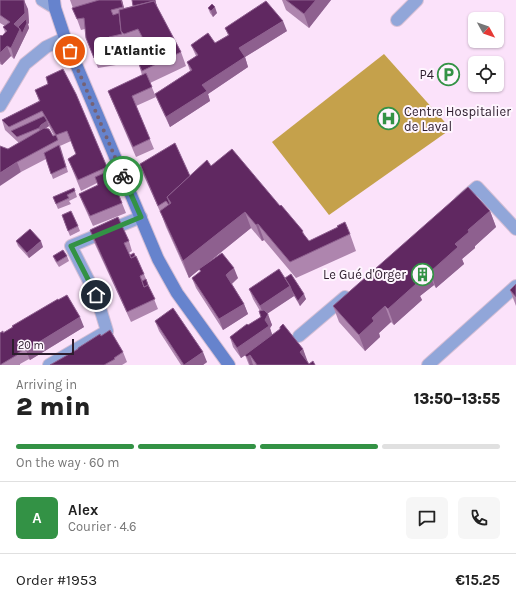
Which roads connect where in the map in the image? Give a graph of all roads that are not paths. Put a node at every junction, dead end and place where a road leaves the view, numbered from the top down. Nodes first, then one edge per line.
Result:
1 (42, 0) edge
2 (417, 0) edge
3 (55, 4) edge
4 (397, 20) dead end
5 (65, 38) junction
6 (0, 106) edge
7 (454, 207) edge
8 (141, 217) junction
9 (516, 229) edge
10 (516, 286) edge
11 (352, 291) edge
12 (299, 336) dead end
13 (49, 365) edge
14 (229, 365) edge
15 (428, 365) edge

1 - 3 street
2 - 4 street
3 - 5 main road
5 - 6 street
5 - 8 main road
7 - 9 street
8 - 13 street
8 - 14 main road
10 - 15 street
11 - 12 street

